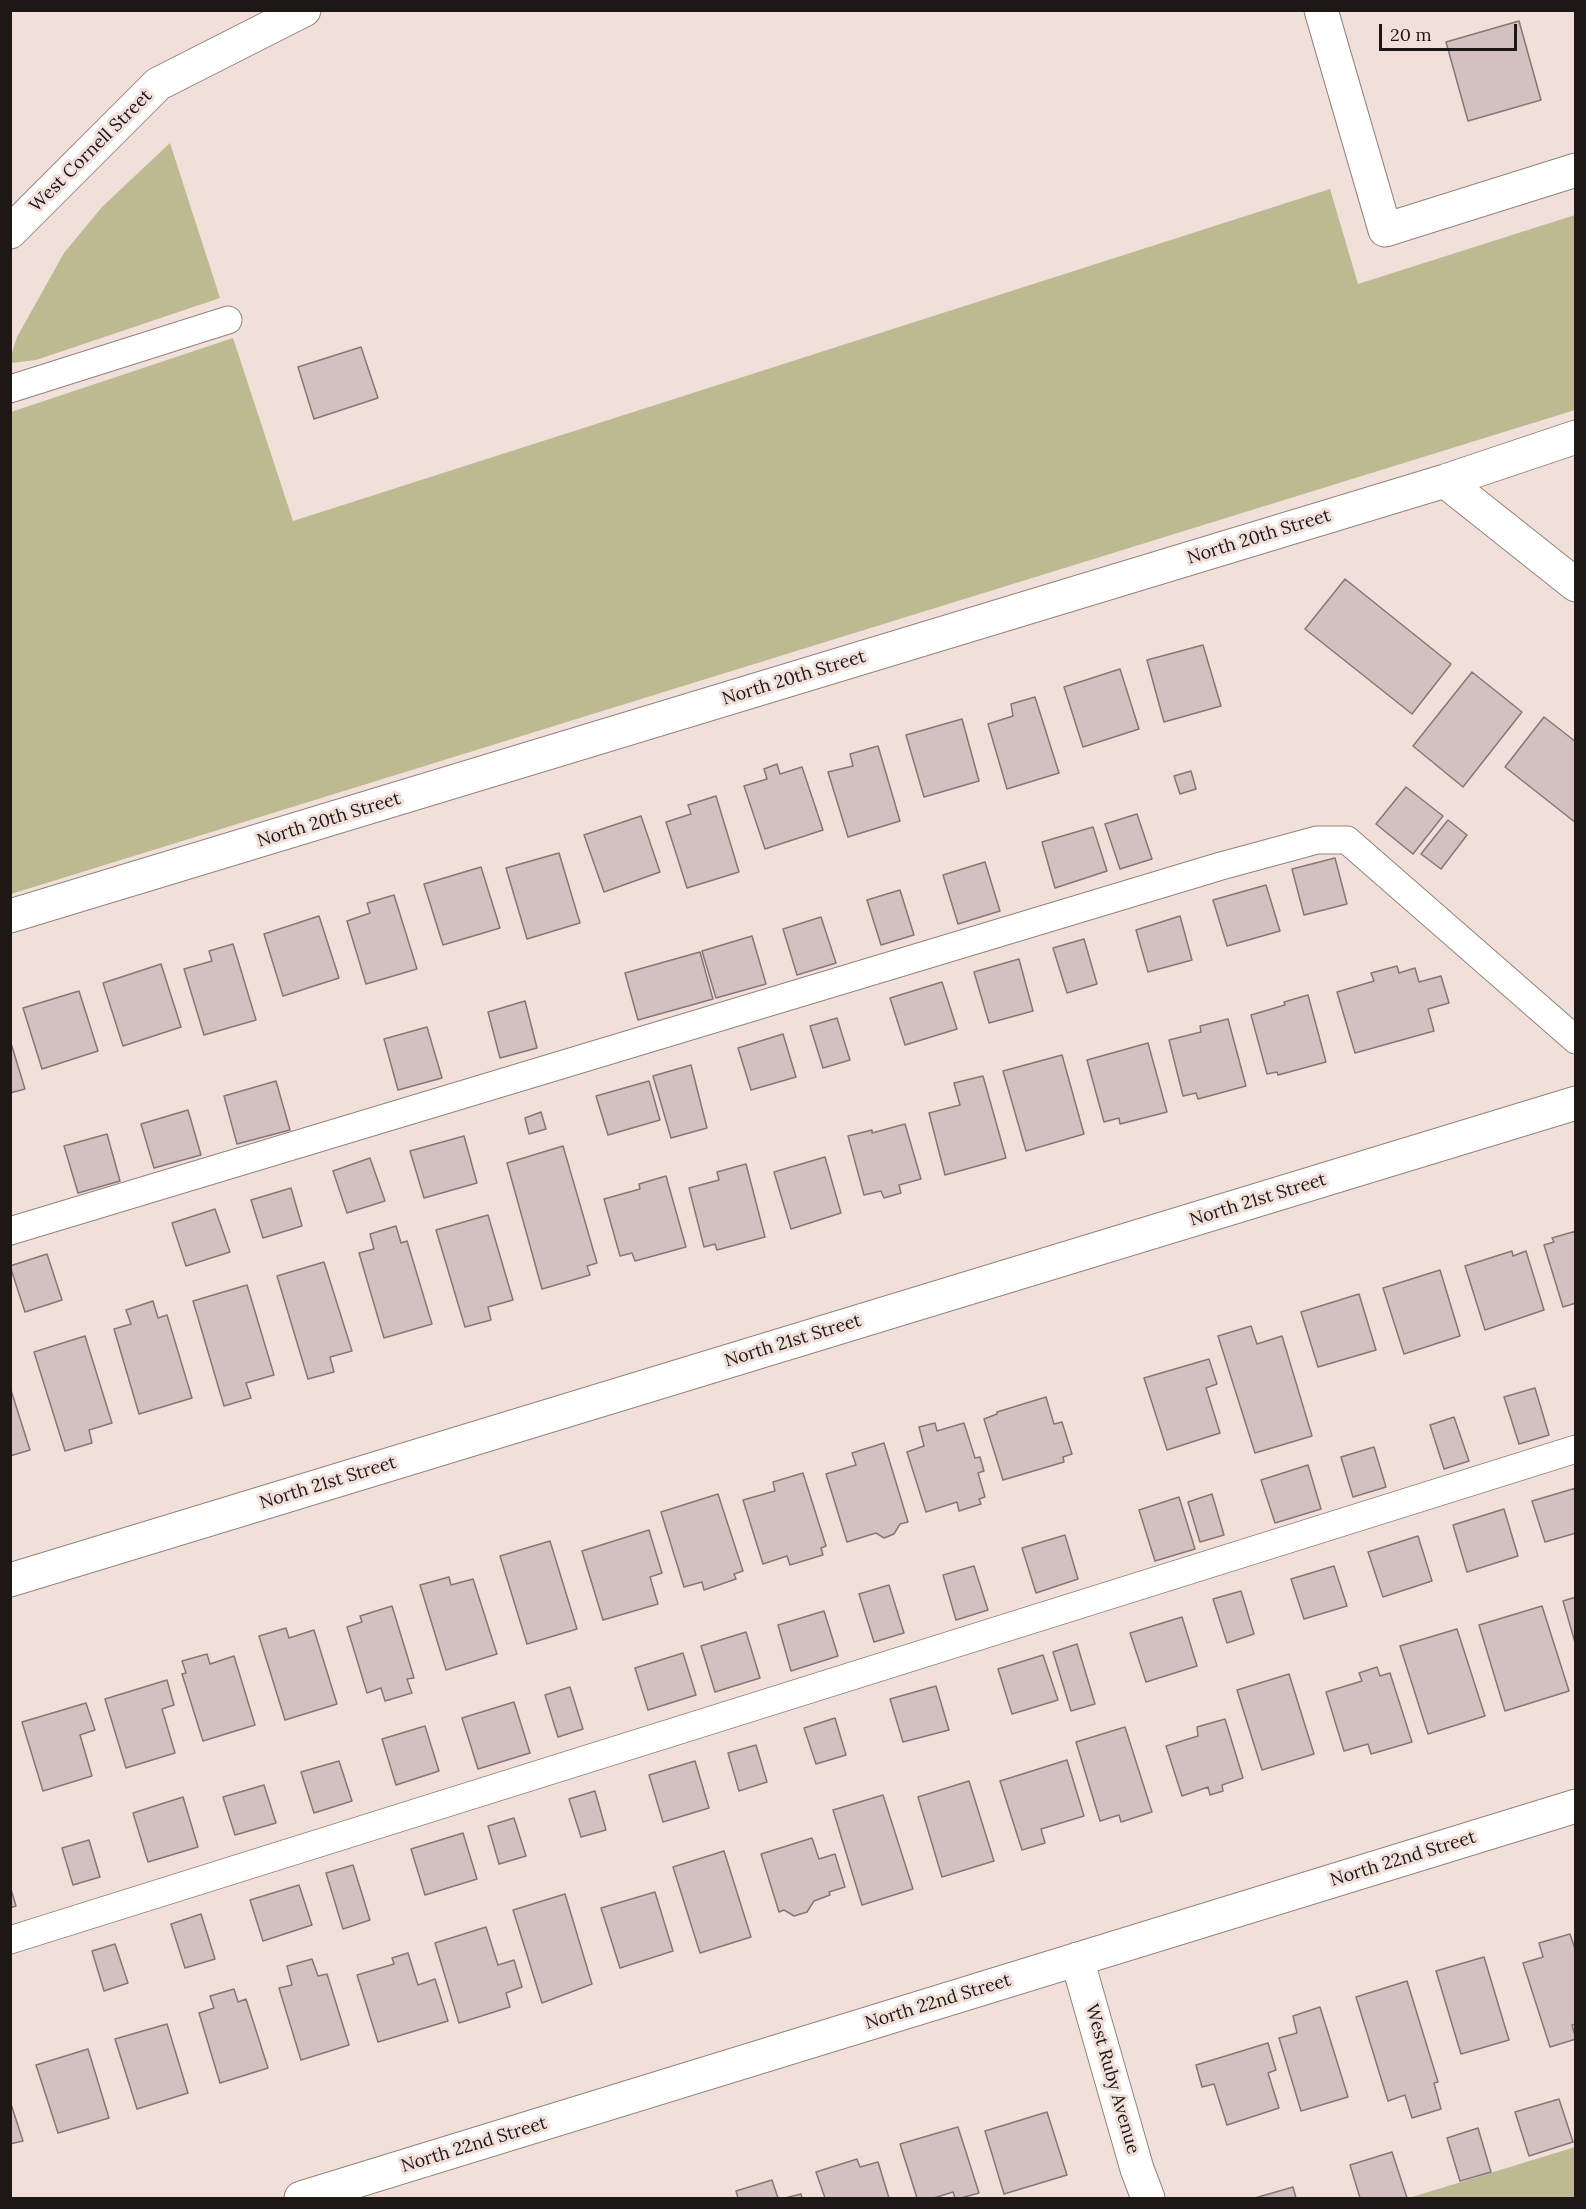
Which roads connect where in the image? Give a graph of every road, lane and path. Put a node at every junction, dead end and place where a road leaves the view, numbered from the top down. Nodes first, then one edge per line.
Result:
1 (304, 10) edge
2 (1321, 10) edge
3 (1575, 170) edge
4 (10, 232) edge
5 (228, 320) dead end
6 (10, 389) edge
7 (1572, 442) edge
8 (1445, 481) junction
9 (1575, 585) edge
10 (10, 916) edge
11 (1575, 1040) edge
12 (1575, 1103) edge
13 (10, 1231) edge
14 (1575, 1449) edge
15 (10, 1580) edge
16 (1575, 1806) edge
17 (10, 1940) edge
18 (1077, 1959) junction
19 (301, 2199) edge
20 (1148, 2199) edge

1 - 4 street, West Cornell Street
2 - 3 street
5 - 6 lane
7 - 8 street, North 20th Street
8 - 9 street
8 - 10 street, North 20th Street
11 - 13 lane
12 - 15 street, North 21st Street
14 - 17 lane
16 - 18 street, North 22nd Street
18 - 19 street, North 22nd Street
18 - 20 street, West Ruby Avenue

